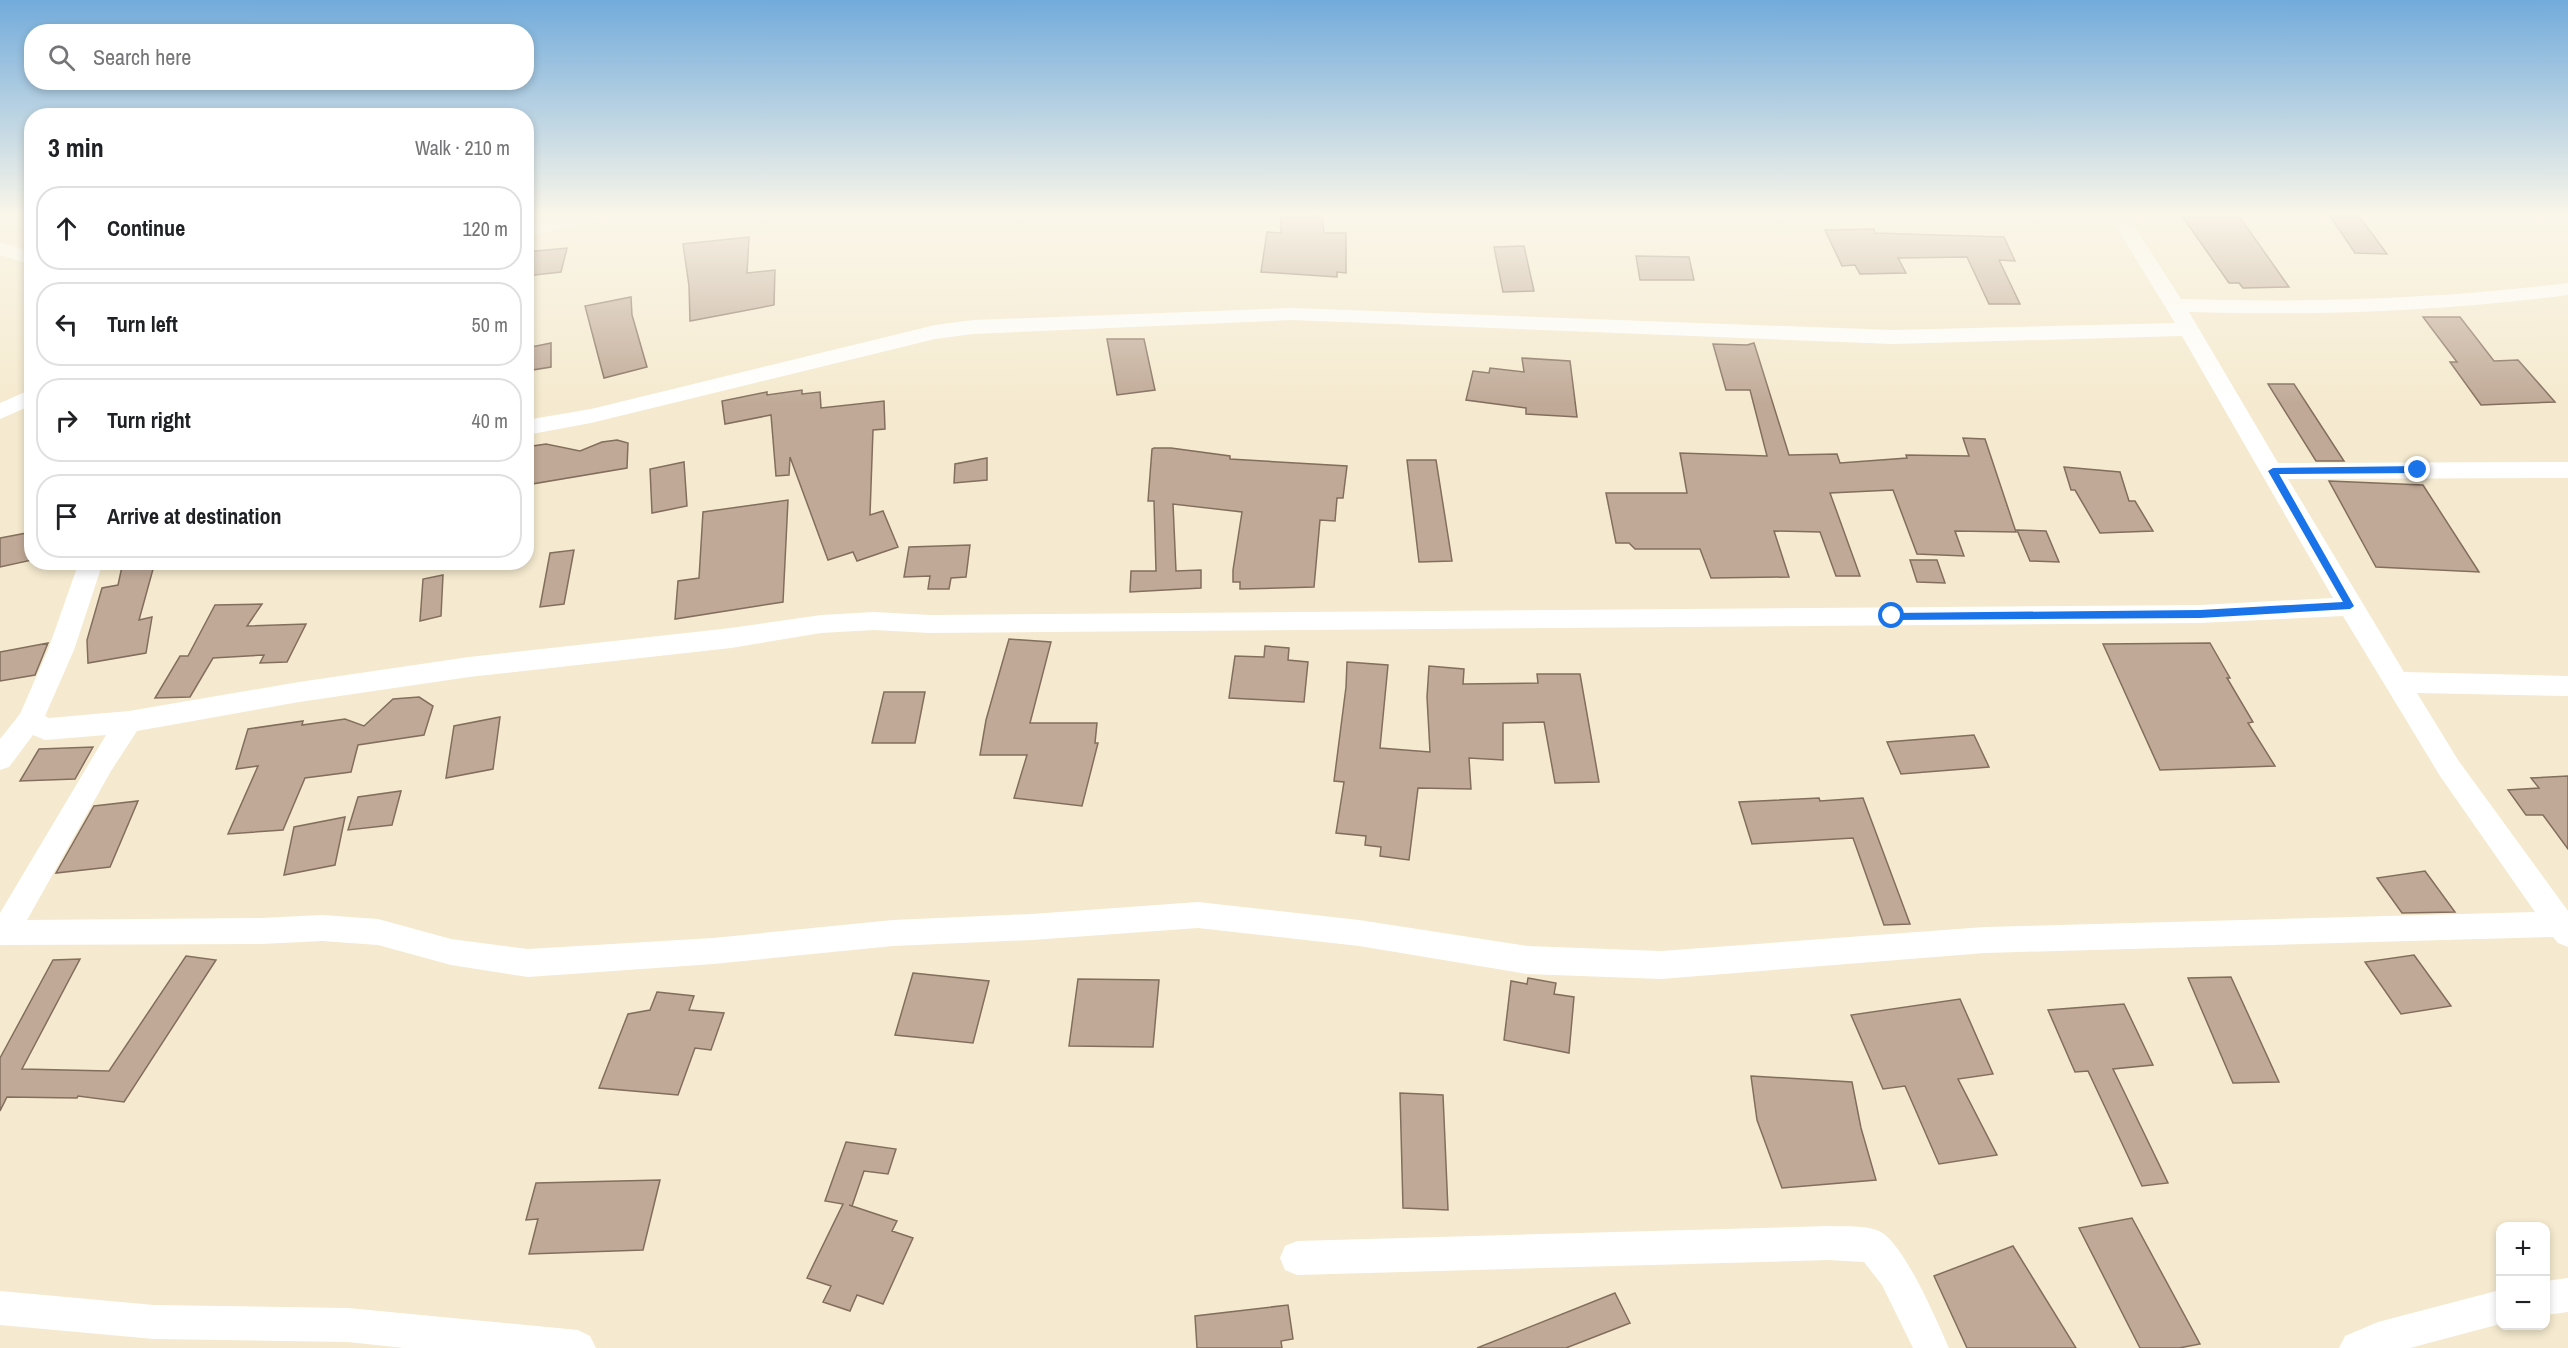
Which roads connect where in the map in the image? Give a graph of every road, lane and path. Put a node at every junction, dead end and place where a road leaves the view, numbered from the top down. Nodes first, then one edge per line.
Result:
1 (2159, 279) edge
2 (2568, 289) edge
3 (2175, 305) junction
4 (2188, 329) junction
5 (24, 400) edge
6 (0, 412) edge
7 (534, 427) edge
8 (2568, 470) edge
9 (2273, 471) junction
10 (88, 570) edge
11 (2350, 606) junction
12 (2396, 682) junction
13 (2568, 686) edge
14 (30, 720) junction
15 (129, 722) junction
16 (0, 759) edge
17 (2565, 929) edge
18 (2, 933) edge
19 (1296, 1258) dead end
20 (2568, 1295) edge
21 (2550, 1297) edge
22 (2496, 1307) edge
23 (0, 1308) edge
24 (578, 1348) edge
25 (1931, 1348) edge
26 (2357, 1348) edge

1 - 3 street
2 - 3 street
3 - 4 street
4 - 7 street
4 - 9 street
5 - 6 street
8 - 9 street
9 - 11 street
10 - 14 street
11 - 12 street
11 - 15 street
12 - 13 street
12 - 17 street
14 - 15 street
14 - 16 street
15 - 18 street
17 - 18 street
19 - 25 street
20 - 21 street
22 - 26 street
23 - 24 street

